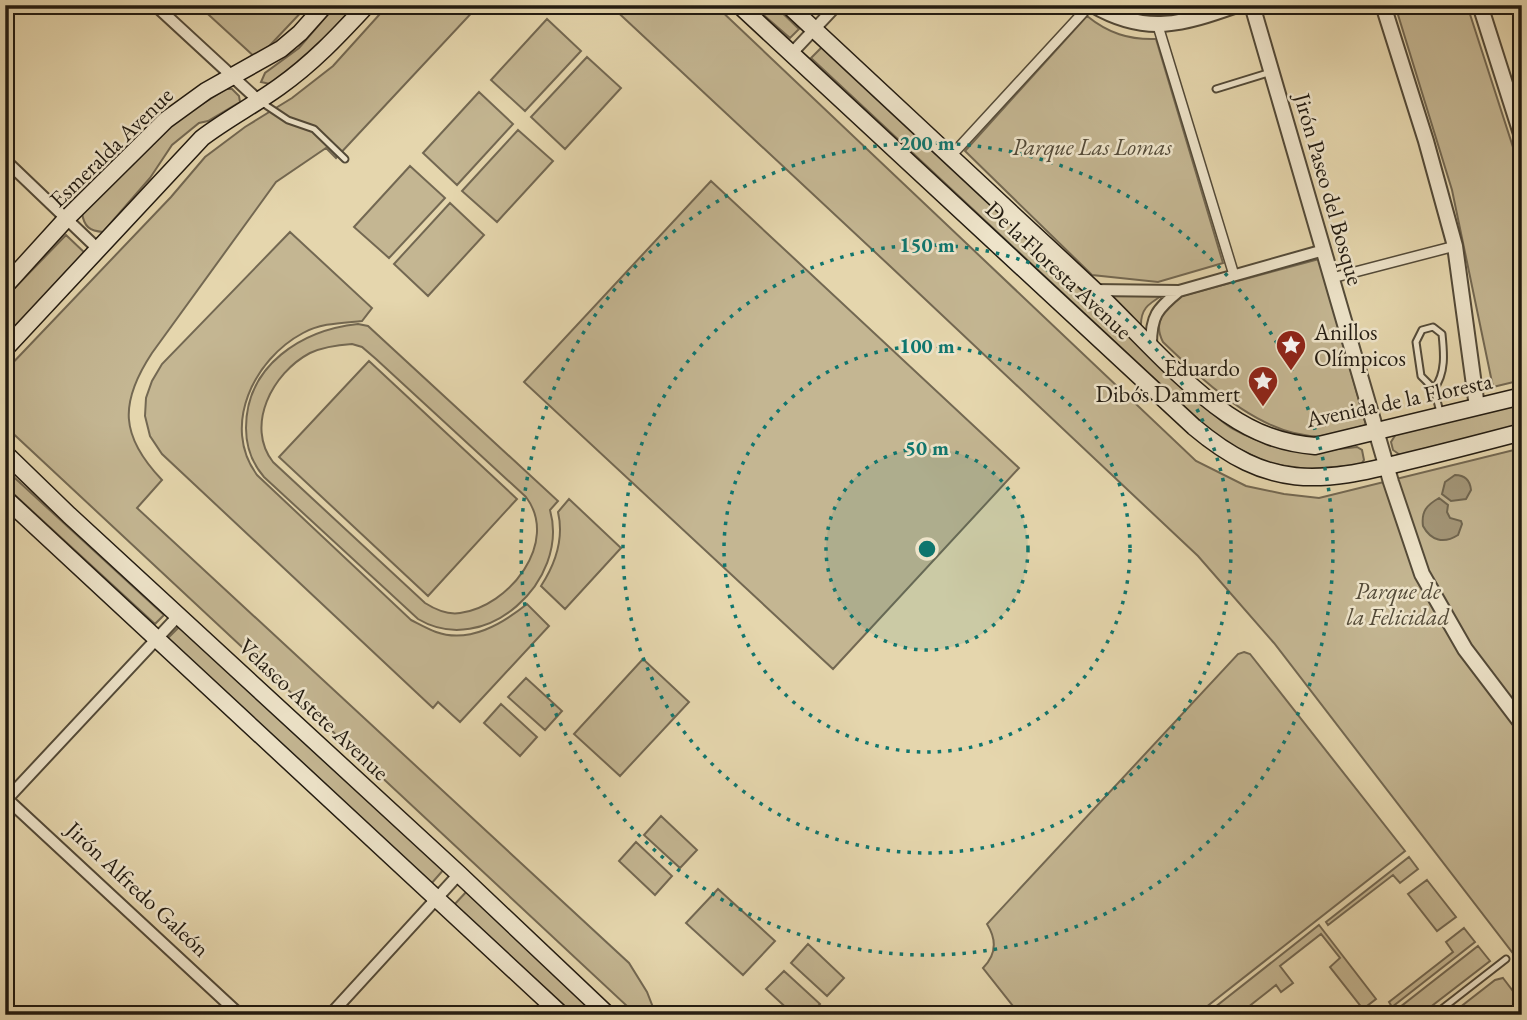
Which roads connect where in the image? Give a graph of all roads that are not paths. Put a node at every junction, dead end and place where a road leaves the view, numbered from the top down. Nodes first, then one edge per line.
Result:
1 (155, 5) edge
2 (326, 5) edge
3 (367, 5) edge
4 (739, 5) edge
5 (788, 5) edge
6 (837, 5) edge
7 (1092, 5) edge
8 (1237, 5) edge
9 (1252, 5) edge
10 (1383, 5) edge
11 (1480, 5) edge
12 (1158, 26) junction
13 (814, 30) junction
14 (791, 54) junction
15 (1271, 72) junction
16 (232, 76) junction
17 (1216, 89) dead end
18 (258, 100) junction
19 (1522, 137) edge
20 (950, 158) junction
21 (345, 159) dead end
22 (5, 160) edge
23 (66, 219) junction
24 (1455, 246) junction
25 (98, 249) junction
26 (1324, 250) junction
27 (1234, 275) junction
28 (1332, 278) junction
29 (5, 286) edge
30 (1093, 290) junction
31 (1179, 291) junction
32 (1151, 345) junction
33 (5, 349) edge
34 (1434, 389) junction
35 (1522, 396) edge
36 (1478, 407) junction
37 (1441, 415) junction
38 (1376, 430) junction
39 (1522, 432) edge
40 (5, 453) edge
41 (5, 464) edge
42 (1388, 467) junction
43 (5, 498) edge
44 (69, 516) junction
45 (179, 615) junction
46 (157, 638) junction
47 (1522, 724) edge
48 (6, 800) edge
49 (459, 874) junction
50 (436, 899) junction
51 (1506, 959) dead end
52 (240, 1015) edge
53 (330, 1015) edge
54 (562, 1015) edge
55 (608, 1015) edge
56 (1434, 1015) edge

1 - 16 street
2 - 16 main road, Esmeralda Avenue
3 - 18 main road
4 - 14 main road, De la Floresta Avenue
5 - 13 main road, De la Floresta Avenue
6 - 13 street
7 - 12 street
7 - 20 street
8 - 12 street
9 - 15 street, Jirón Paseo del Bosque
10 - 24 street
11 - 19 street
12 - 27 street
13 - 14 street
13 - 20 main road, De la Floresta Avenue
14 - 42 main road, De la Floresta Avenue
15 - 17 lane
15 - 26 street, Jirón Paseo del Bosque
16 - 18 street
16 - 23 main road, Esmeralda Avenue
18 - 21 lane
18 - 25 main road
20 - 30 main road, De la Floresta Avenue
22 - 23 street
23 - 25 street
23 - 29 main road, Esmeralda Avenue
24 - 28 street
24 - 36 street
25 - 33 main road
26 - 27 street
26 - 28 street, Jirón Paseo del Bosque
27 - 31 street
28 - 38 street, Jirón Paseo del Bosque
30 - 31 street
30 - 32 main road, Avenida de la Floresta
31 - 32 street
32 - 38 main road, Avenida de la Floresta
34 - 34 lane
34 - 37 lane
35 - 36 main road, Avenida de la Floresta
36 - 37 main road, Avenida de la Floresta
37 - 38 main road, Avenida de la Floresta
38 - 42 street, Jirón Paseo del Bosque
39 - 42 main road
40 - 44 main road, Velasco Astete Avenue
41 - 44 main road
42 - 47 street, Jirón Paseo del Bosque
43 - 46 main road
44 - 45 main road, Velasco Astete Avenue
45 - 46 street
45 - 49 main road, Velasco Astete Avenue
46 - 48 street
46 - 50 main road
48 - 52 street, Jirón Alfredo Galeón
49 - 50 street
49 - 55 main road, Velasco Astete Avenue
50 - 53 street
50 - 54 main road
51 - 56 lane

